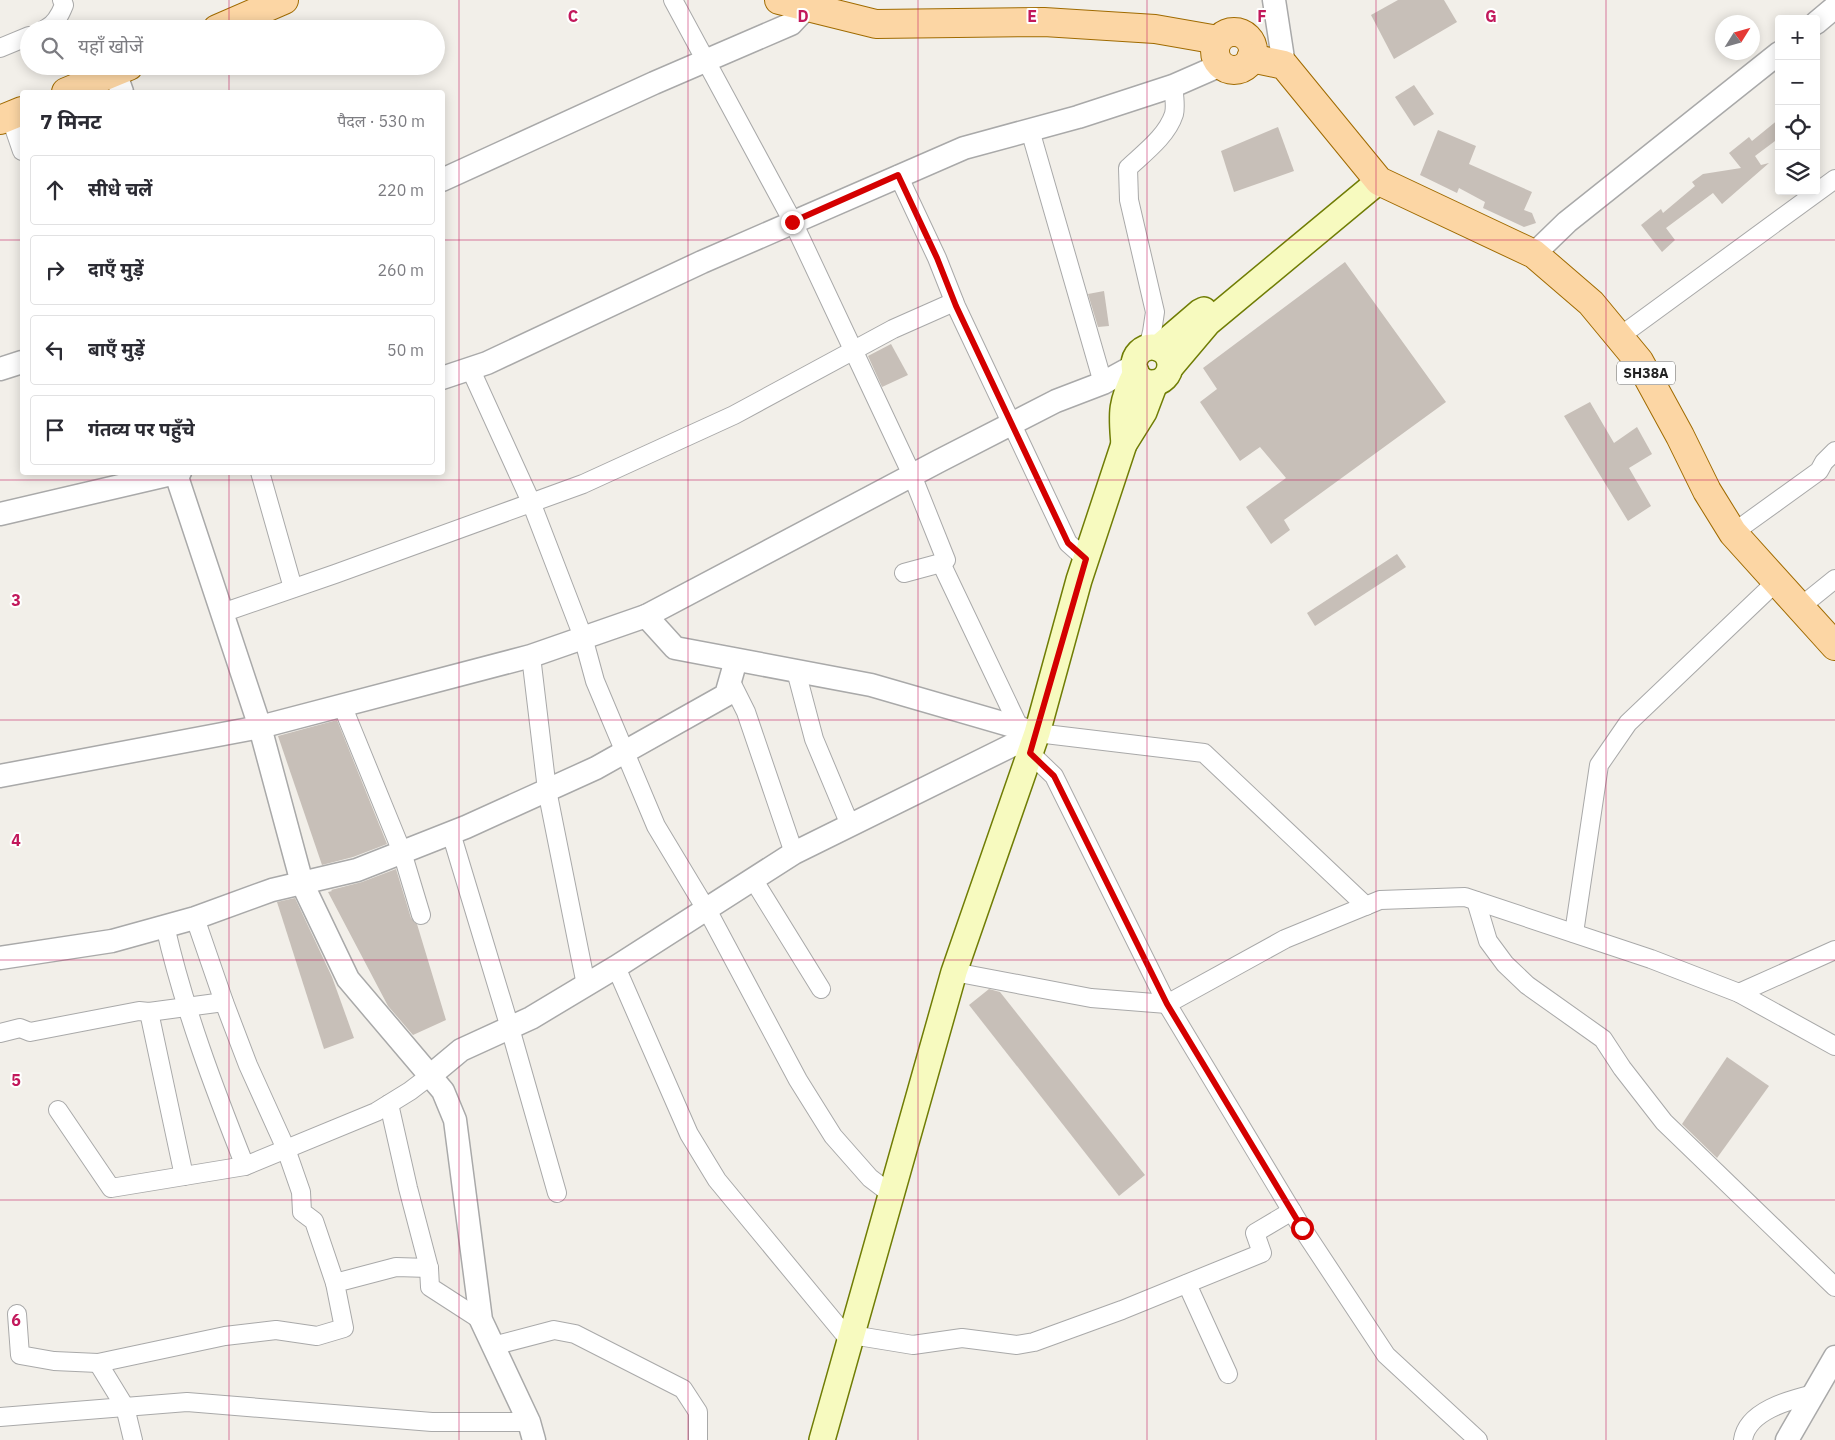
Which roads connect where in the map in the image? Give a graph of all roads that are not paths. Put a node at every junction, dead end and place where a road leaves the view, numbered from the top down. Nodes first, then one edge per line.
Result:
1 (62, 0) edge
2 (284, 0) edge
3 (672, 0) edge
4 (779, 0) edge
5 (1274, 0) edge
6 (823, 7) edge
7 (1835, 8) edge
8 (56, 20) edge
9 (238, 20) edge
10 (1820, 20) edge
11 (20, 40) edge
12 (0, 48) edge
13 (1220, 52) junction
14 (1775, 56) edge
15 (705, 60) junction
16 (1284, 65) junction
17 (122, 77) edge
18 (1173, 86) junction
19 (73, 90) edge
20 (11, 115) edge
21 (1030, 130) junction
22 (20, 144) edge
23 (898, 175) junction
24 (445, 179) edge
25 (1835, 179) edge
26 (1379, 182) junction
27 (792, 222) junction
28 (1534, 254) junction
29 (954, 302) junction
30 (1619, 337) junction
31 (852, 351) junction
32 (20, 363) edge
33 (1150, 364) junction
34 (470, 368) junction
35 (0, 369) edge
36 (445, 377) edge
37 (1103, 383) junction
38 (1012, 424) junction
39 (1835, 451) edge
40 (167, 475) edge
41 (177, 475) edge
42 (261, 475) edge
43 (912, 475) junction
44 (531, 502) junction
45 (0, 514) edge
46 (1733, 533) junction
47 (1086, 559) junction
48 (946, 560) dead end
49 (904, 573) dead end
50 (1835, 579) edge
51 (1776, 582) junction
52 (293, 588) junction
53 (1799, 608) junction
54 (222, 612) junction
55 (646, 616) junction
56 (582, 637) junction
57 (1835, 646) edge
58 (531, 656) junction
59 (733, 670) junction
60 (796, 671) junction
61 (342, 705) junction
62 (260, 727) junction
63 (1029, 739) junction
64 (624, 752) junction
65 (0, 776) edge
66 (547, 790) junction
67 (850, 825) junction
68 (450, 833) junction
69 (402, 852) junction
70 (794, 853) junction
71 (754, 879) junction
72 (302, 883) junction
73 (1476, 901) junction
74 (1366, 906) junction
75 (706, 909) junction
76 (421, 915) dead end
77 (195, 918) junction
78 (165, 926) junction
79 (1574, 933) junction
80 (1835, 950) edge
81 (0, 958) edge
82 (616, 968) junction
83 (954, 972) junction
84 (586, 985) junction
85 (821, 989) dead end
86 (1738, 994) junction
87 (224, 1002) junction
88 (1167, 1004) junction
89 (187, 1007) junction
90 (149, 1012) junction
91 (510, 1028) junction
92 (0, 1033) edge
93 (1835, 1046) edge
94 (430, 1076) junction
95 (389, 1104) junction
96 (58, 1110) dead end
97 (286, 1149) junction
98 (245, 1166) junction
99 (184, 1176) junction
100 (557, 1193) dead end
101 (891, 1194) junction
102 (1292, 1211) junction
103 (429, 1268) junction
104 (335, 1283) junction
105 (1187, 1284) junction
106 (1835, 1287) edge
107 (17, 1314) dead end
108 (481, 1320) junction
109 (851, 1338) junction
110 (493, 1346) junction
111 (1835, 1358) edge
112 (98, 1363) junction
113 (1228, 1374) dead end
114 (1814, 1394) junction
115 (125, 1407) junction
116 (0, 1416) edge
117 (531, 1431) edge
118 (132, 1440) edge
119 (698, 1440) edge
120 (822, 1440) edge
121 (1478, 1440) edge
122 (1743, 1440) edge
123 (1787, 1440) edge

1 - 8 street
2 - 9 main road
3 - 15 street
4 - 6 main road
5 - 16 street
6 - 13 main road
6 - 15 street
7 - 10 street
11 - 12 street
13 - 16 main road
13 - 18 street
14 - 28 street
15 - 24 street
15 - 27 street
16 - 26 main road
17 - 19 main road
18 - 21 street
18 - 33 street
20 - 22 street
21 - 23 street
21 - 37 street
23 - 27 street
23 - 29 street
25 - 30 street
26 - 28 main road, SH38A
26 - 33 main road
27 - 31 street
27 - 34 street
28 - 30 main road, SH38A
29 - 31 street
29 - 38 street
30 - 46 main road, SH38A
31 - 43 street
31 - 44 street
32 - 35 street
33 - 37 street
33 - 47 main road
34 - 36 street
34 - 44 street
37 - 38 street
38 - 43 street
38 - 47 street
39 - 46 street
40 - 45 street
41 - 54 street
42 - 52 street
43 - 48 street
43 - 55 street
44 - 52 street
44 - 56 street
46 - 51 main road, SH38A
47 - 63 main road
49 - 63 street
50 - 53 street
51 - 53 main road, SH38A
51 - 79 street
52 - 54 street
53 - 57 main road, SH38A
54 - 62 street
55 - 56 street
55 - 59 street
56 - 58 street
56 - 64 street
58 - 61 street
58 - 66 street
59 - 60 street
59 - 64 street
59 - 70 street
60 - 63 street
60 - 67 street
61 - 62 street
61 - 69 street
62 - 65 street
62 - 72 street
63 - 67 street
63 - 74 street
63 - 83 main road
63 - 88 street
64 - 66 street
64 - 75 street
66 - 68 street
66 - 84 street
67 - 70 street
68 - 69 street
68 - 91 street
69 - 72 street
69 - 76 street
70 - 71 street
71 - 75 street
71 - 85 street
72 - 77 street
72 - 94 street
73 - 74 street
73 - 79 street
73 - 106 street
74 - 88 street
75 - 82 street
75 - 101 street
77 - 78 street
77 - 87 street
78 - 81 street
78 - 89 street
79 - 86 street
80 - 86 street
82 - 84 street
82 - 109 street
83 - 88 street
83 - 101 main road
84 - 91 street
86 - 93 street
87 - 89 street
87 - 97 street
88 - 102 street
89 - 90 street
89 - 98 street
90 - 92 street
90 - 99 street
91 - 94 street
91 - 100 street
94 - 95 street
94 - 108 street
95 - 97 street
95 - 103 street
96 - 99 street
97 - 98 street
97 - 104 street
98 - 99 street
101 - 109 main road
102 - 105 street
102 - 121 street
103 - 104 street
103 - 108 street
104 - 112 street
105 - 109 street
105 - 113 street
107 - 112 street
108 - 110 street
109 - 120 main road
110 - 117 street
110 - 119 street
111 - 114 street
112 - 115 street
114 - 122 street
114 - 123 street
115 - 116 street
115 - 117 street
115 - 118 street

